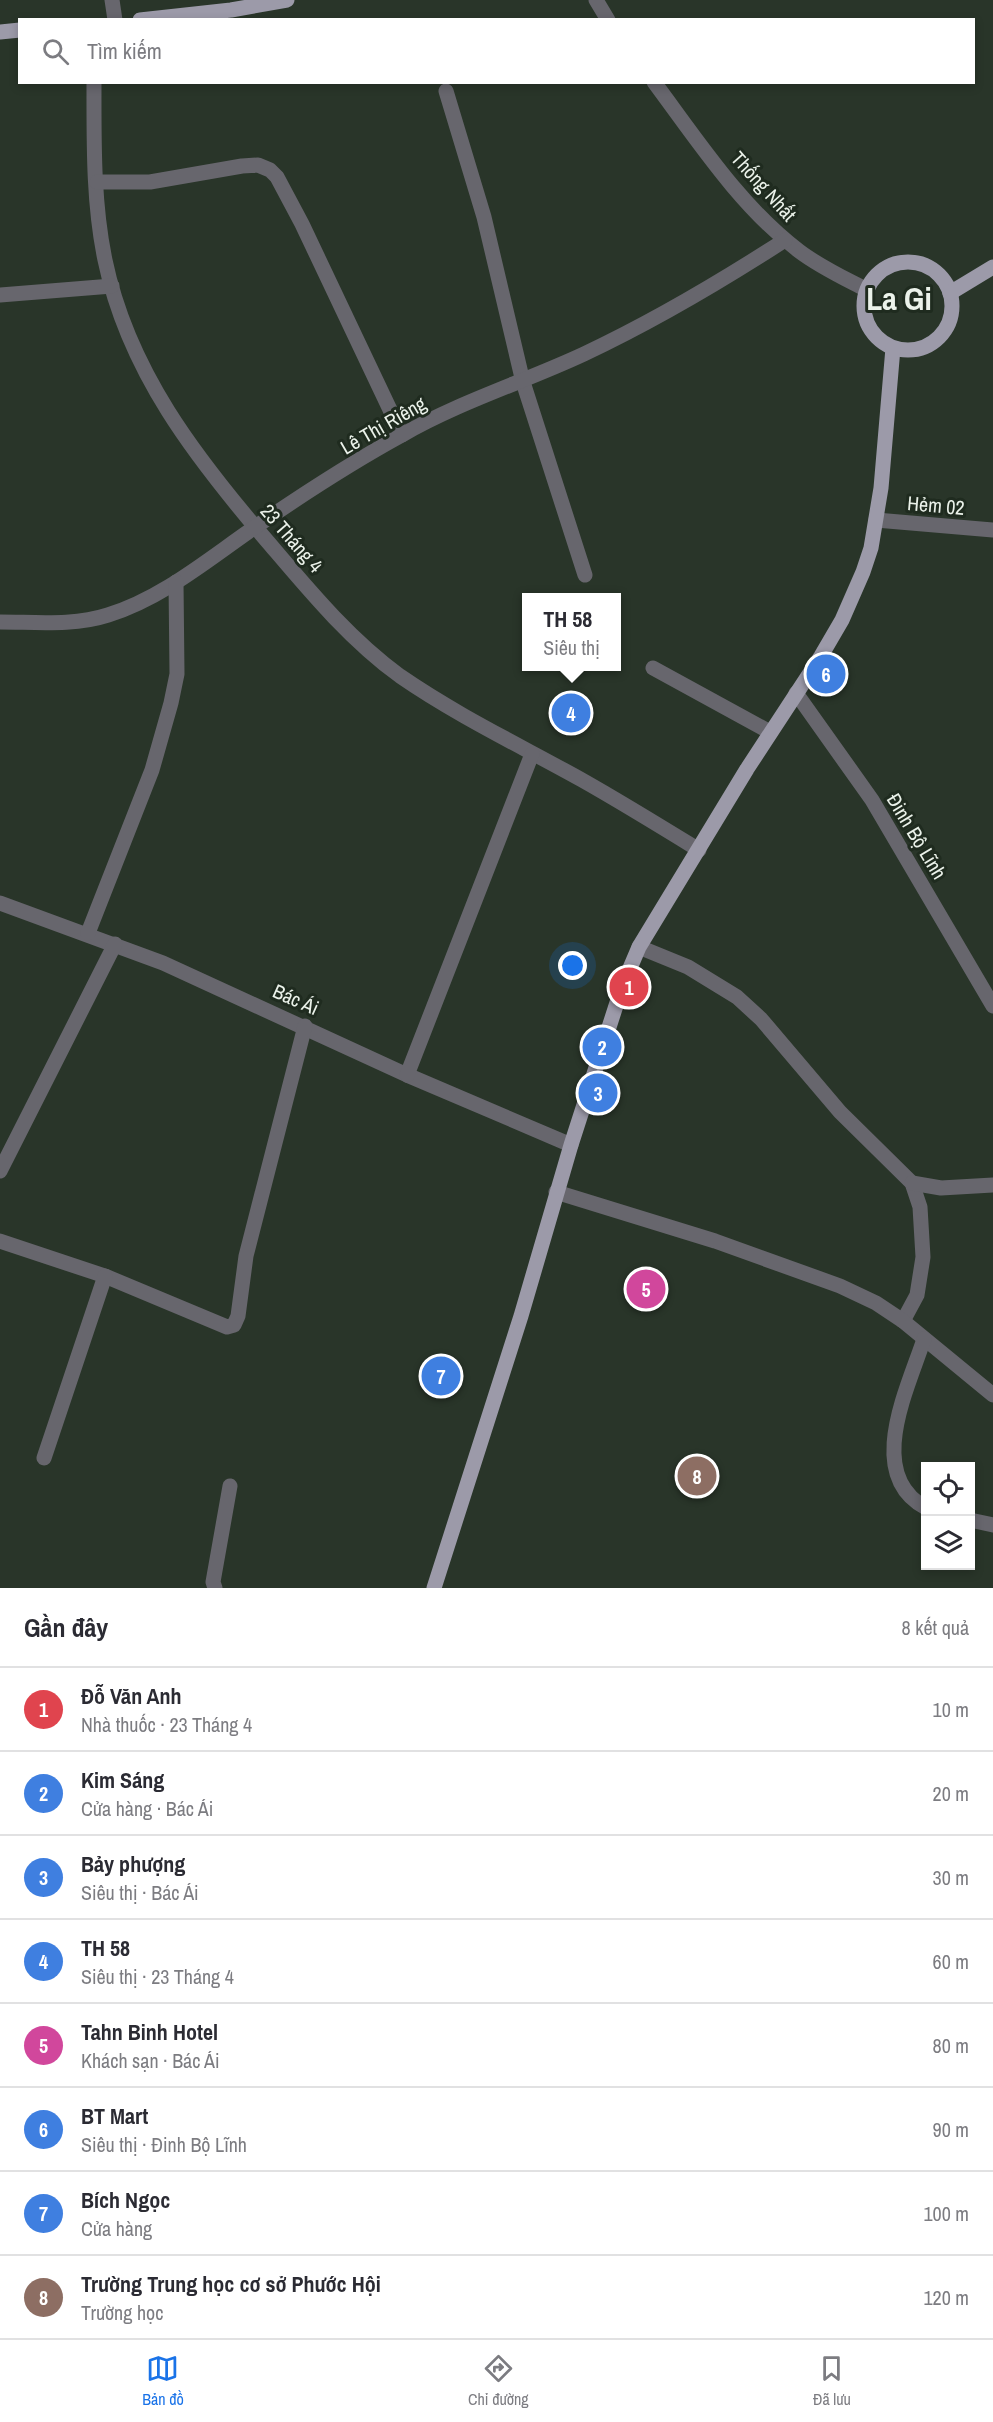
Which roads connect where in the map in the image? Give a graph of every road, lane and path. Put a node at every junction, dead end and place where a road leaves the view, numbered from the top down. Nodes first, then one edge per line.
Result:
1 (112, 0) edge
2 (287, 0) edge
3 (596, 0) edge
4 (115, 18) edge
5 (158, 18) edge
6 (607, 18) edge
7 (18, 30) edge
8 (0, 32) edge
9 (94, 84) edge
10 (656, 84) edge
11 (446, 91) dead end
12 (97, 182) junction
13 (785, 240) junction
14 (993, 267) edge
15 (112, 286) junction
16 (867, 290) junction
17 (950, 293) junction
18 (0, 295) edge
19 (893, 348) junction
20 (523, 382) junction
21 (402, 435) junction
22 (876, 519) junction
23 (255, 527) junction
24 (993, 531) edge
25 (585, 575) dead end
26 (176, 582) junction
27 (0, 622) edge
28 (653, 668) dead end
29 (796, 693) junction
30 (770, 732) junction
31 (532, 754) junction
32 (699, 850) junction
33 (0, 903) edge
34 (88, 933) junction
35 (115, 944) junction
36 (639, 947) junction
37 (993, 1006) edge
38 (305, 1026) junction
39 (407, 1075) junction
40 (570, 1145) junction
41 (0, 1171) edge
42 (912, 1183) junction
43 (993, 1185) edge
44 (556, 1192) junction
45 (0, 1241) edge
46 (105, 1276) junction
47 (903, 1321) junction
48 (924, 1339) junction
49 (993, 1395) edge
50 (44, 1458) dead end
51 (230, 1486) dead end
52 (921, 1505) edge
53 (975, 1521) edge
54 (993, 1525) edge
55 (215, 1588) edge
56 (434, 1588) edge

1 - 4 street
2 - 5 main road
3 - 6 street
7 - 8 main road
9 - 12 street, 23 Tháng 4
10 - 13 street, Thống Nhất
11 - 20 street
12 - 15 street, 23 Tháng 4
12 - 21 street
13 - 16 street, Thống Nhất
13 - 20 street, Lê Thị Riêng
14 - 17 main road
15 - 18 street
15 - 23 street, 23 Tháng 4
16 - 17 main road
16 - 19 main road
17 - 19 main road
19 - 22 main road
20 - 21 street, Lê Thị Riêng
20 - 25 street
21 - 23 street, Lê Thị Riêng
22 - 24 street, Hẻm 02
22 - 29 main road
23 - 26 street, Lê Thị Riêng
23 - 31 street, 23 Tháng 4
26 - 27 street, Lê Thị Riêng
26 - 34 street
28 - 30 street
29 - 30 main road
29 - 37 street, Đinh Bộ Lĩnh
30 - 32 main road
31 - 32 street, 23 Tháng 4
31 - 39 street
32 - 36 main road
33 - 34 street, Bác Ái
34 - 35 street, Bác Ái
35 - 38 street, Bác Ái
35 - 41 street
36 - 40 main road
36 - 42 street
38 - 39 street, Bác Ái
38 - 46 street
39 - 40 street, Bác Ái
40 - 44 main road
42 - 43 street
42 - 47 street
44 - 47 street
44 - 56 main road
45 - 46 street
46 - 50 street
47 - 48 street
48 - 49 street
48 - 52 street
51 - 55 street
53 - 54 street

